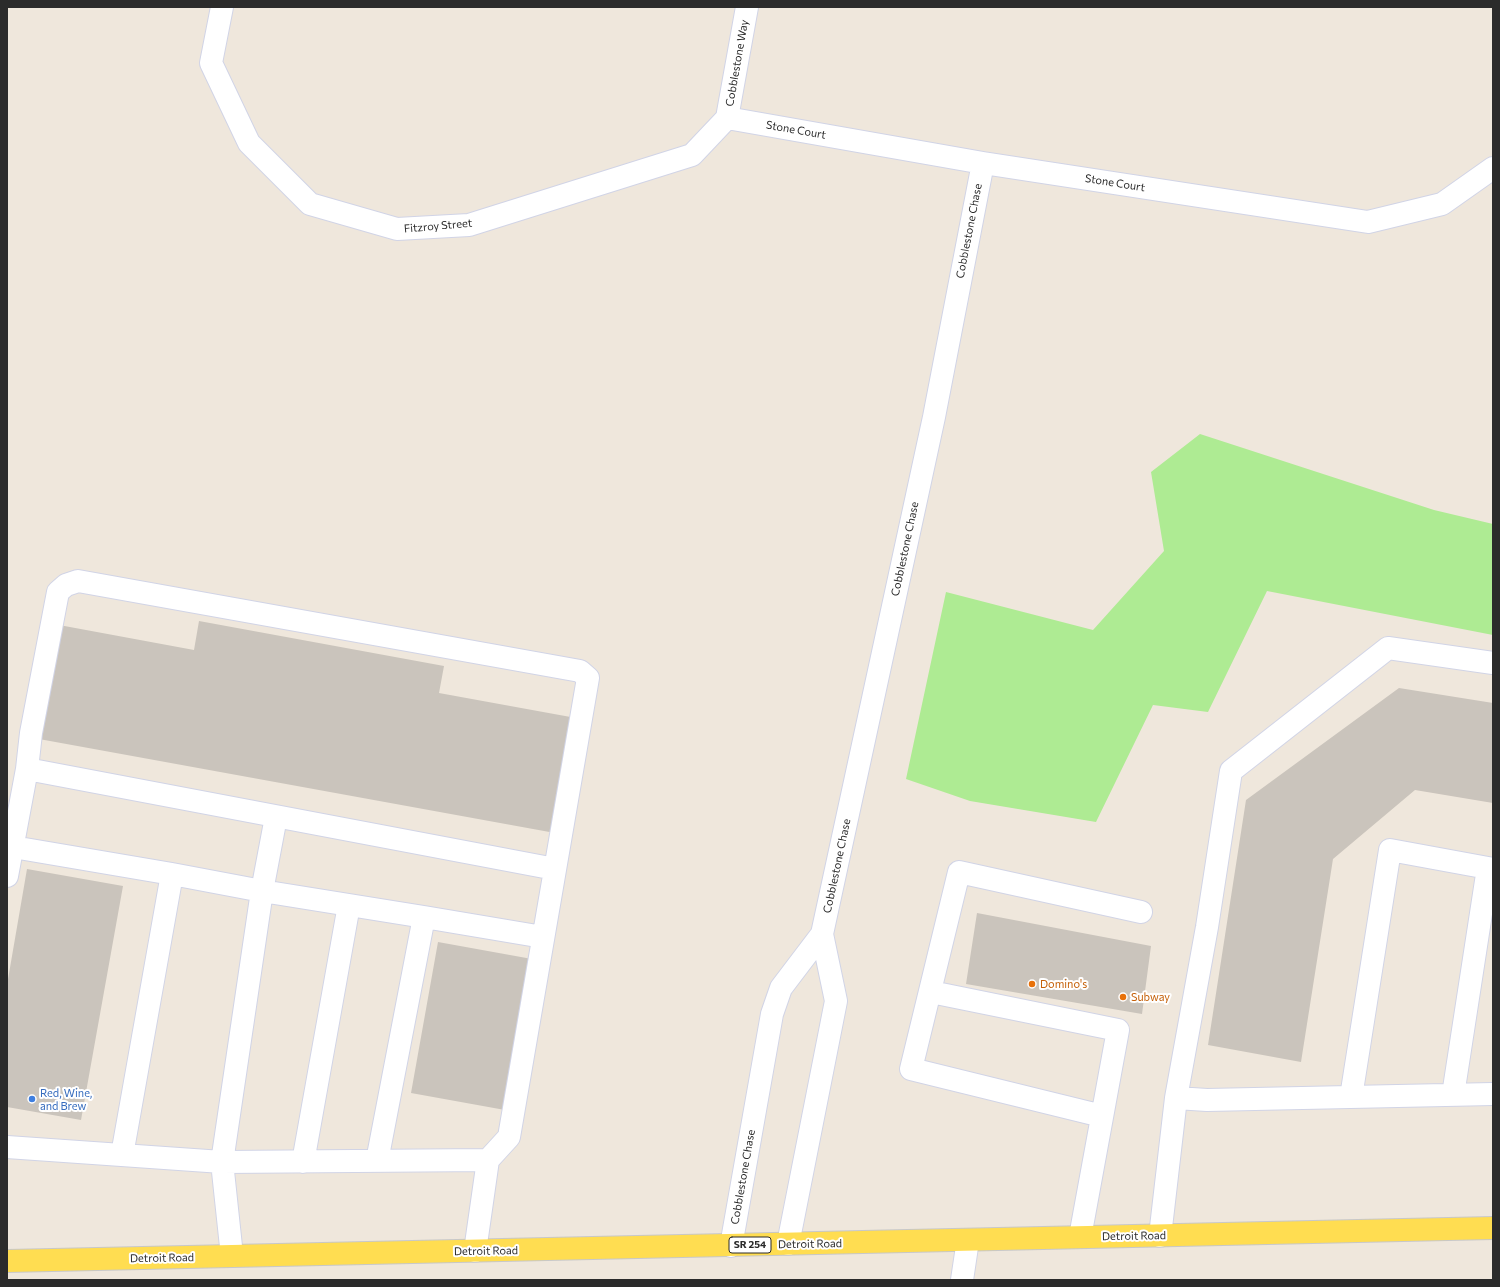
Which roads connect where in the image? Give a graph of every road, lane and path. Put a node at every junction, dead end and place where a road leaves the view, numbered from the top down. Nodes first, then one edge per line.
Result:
1 (222, 7) edge
2 (747, 7) edge
3 (727, 118) junction
4 (982, 163) junction
5 (1493, 168) edge
6 (1493, 663) edge
7 (27, 769) junction
8 (276, 817) junction
9 (13, 847) junction
10 (554, 869) junction
11 (1491, 869) edge
12 (172, 874) junction
13 (7, 876) edge
14 (262, 891) junction
15 (349, 905) junction
16 (1141, 912) dead end
17 (424, 917) junction
18 (822, 934) junction
19 (543, 937) junction
20 (931, 992) junction
21 (1493, 1094) edge
22 (1453, 1095) junction
23 (1351, 1097) junction
24 (1176, 1098) junction
25 (1102, 1116) junction
26 (7, 1147) edge
27 (122, 1155) junction
28 (488, 1160) junction
29 (377, 1161) junction
30 (222, 1162) junction
31 (303, 1162) junction
32 (1493, 1228) edge
33 (1160, 1236) junction
34 (1080, 1238) junction
35 (968, 1240) junction
36 (788, 1244) junction
37 (731, 1246) junction
38 (475, 1251) junction
39 (232, 1256) junction
40 (7, 1261) edge
41 (962, 1280) edge

1 - 3 street, Fitzroy Street
2 - 3 street, Cobblestone Way
3 - 4 street, Stone Court
4 - 5 street, Stone Court
4 - 18 street, Cobblestone Chase
6 - 24 street
7 - 8 street
7 - 9 street
7 - 10 street
8 - 10 street
8 - 14 street
9 - 12 street
9 - 13 street
10 - 19 street
11 - 22 street
11 - 23 street
12 - 14 street
12 - 27 street
14 - 15 street
14 - 30 street
15 - 17 street
15 - 31 street
16 - 20 street
17 - 19 street
17 - 29 street
18 - 36 street, Cobblestone Chase
18 - 37 street, Cobblestone Chase
19 - 28 street
20 - 25 street
20 - 25 street
21 - 22 street
22 - 23 street
23 - 24 street
24 - 33 street
25 - 34 street
26 - 27 street
27 - 30 street
28 - 29 street
28 - 38 street
29 - 31 street
30 - 31 street
30 - 39 street
32 - 33 main road, Detroit Road / SR 254
33 - 34 main road, Detroit Road / SR 254
34 - 35 main road, Detroit Road / SR 254
35 - 36 main road, Detroit Road / SR 254
35 - 41 street
36 - 37 main road, Detroit Road / SR 254
37 - 38 main road, Detroit Road / SR 254
38 - 39 main road, Detroit Road / SR 254
39 - 40 main road, Detroit Road / SR 254

